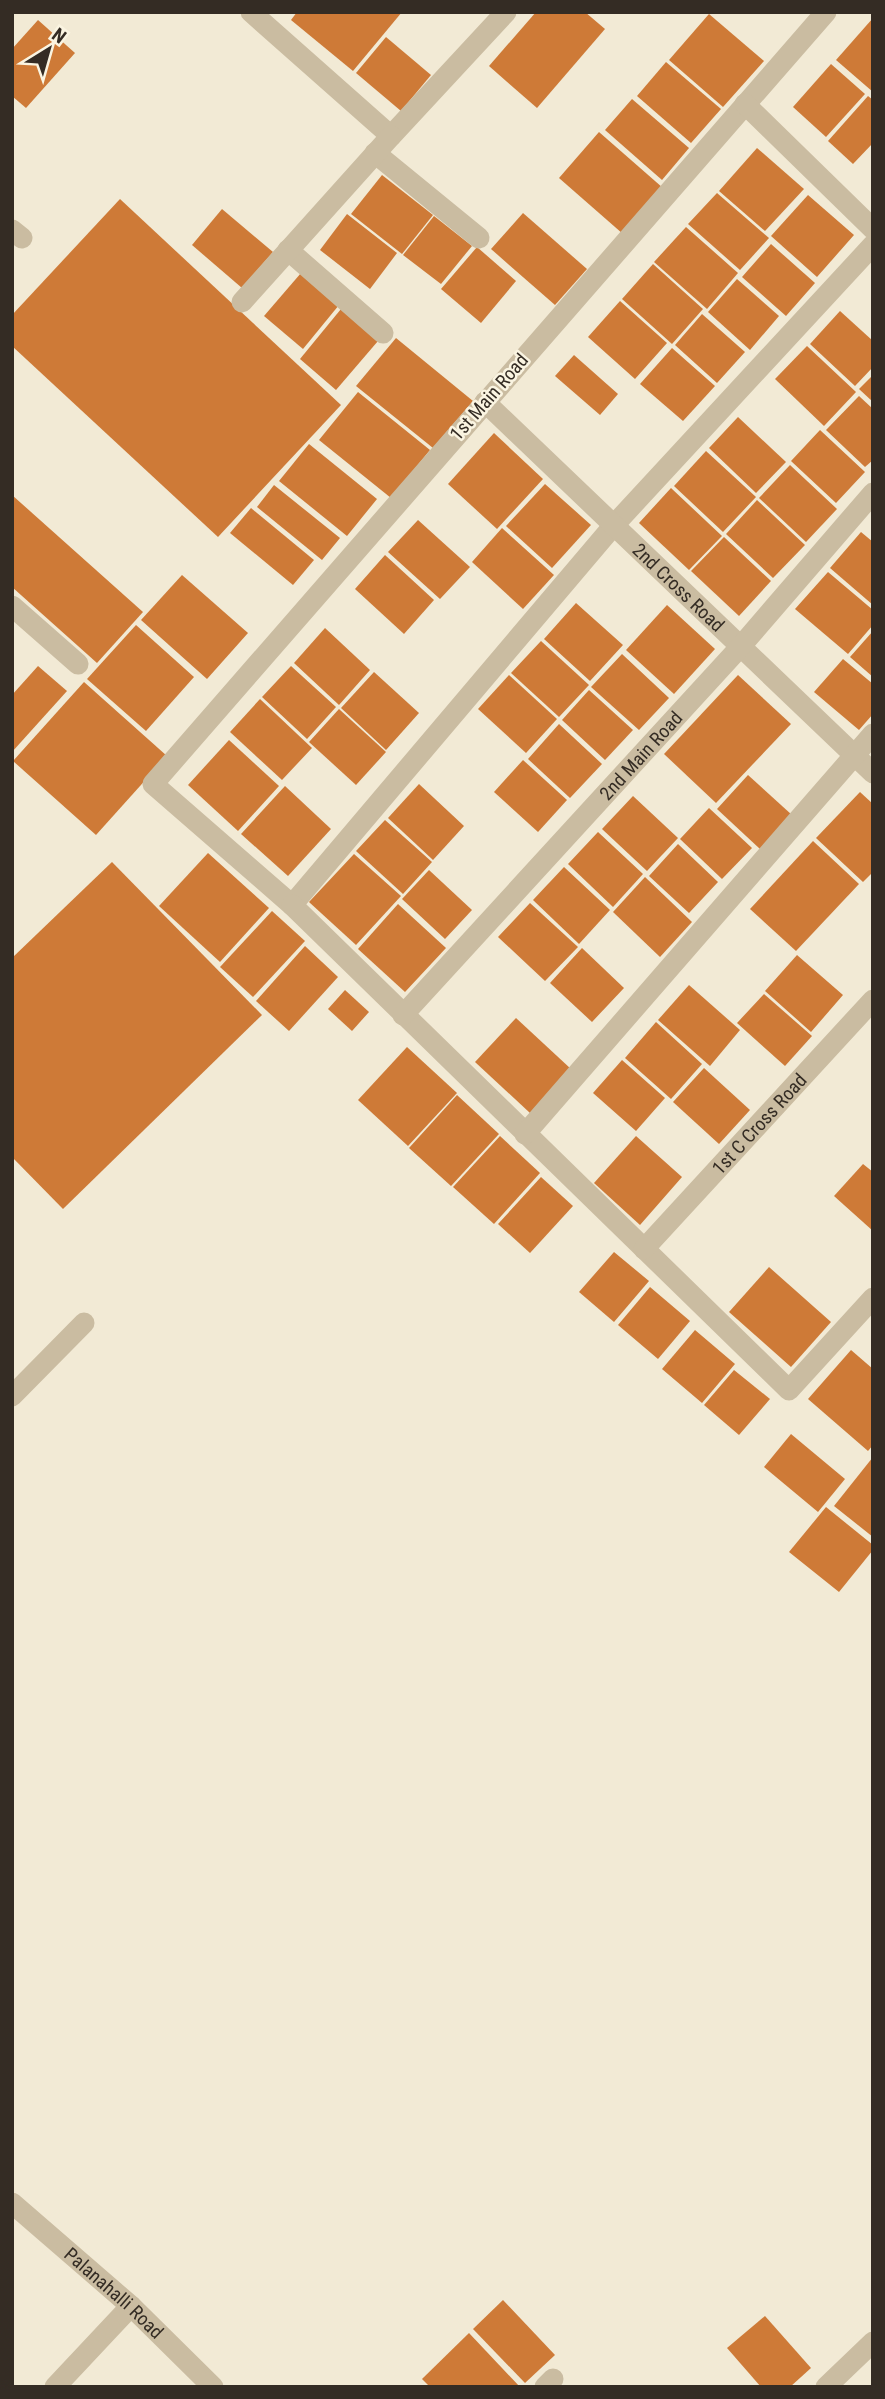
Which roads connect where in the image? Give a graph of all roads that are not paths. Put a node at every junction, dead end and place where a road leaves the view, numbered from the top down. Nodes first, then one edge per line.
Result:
1 (251, 12) edge
2 (506, 12) edge
3 (826, 12) edge
4 (745, 104) junction
5 (391, 136) junction
6 (375, 153) junction
7 (873, 229) edge
8 (479, 238) dead end
9 (873, 245) edge
10 (288, 250) junction
11 (242, 302) dead end
12 (383, 333) dead end
13 (485, 402) junction
14 (873, 493) edge
15 (614, 526) junction
16 (12, 606) edge
17 (741, 646) junction
18 (78, 664) dead end
19 (873, 734) edge
20 (853, 755) junction
21 (873, 773) edge
22 (292, 905) junction
23 (873, 1000) edge
24 (403, 1015) junction
25 (525, 1134) junction
26 (644, 1249) junction
27 (873, 1298) edge
28 (84, 1323) dead end
29 (12, 1396) edge
30 (12, 2203) edge
31 (131, 2306) junction
32 (873, 2342) edge
33 (55, 2387) edge
34 (212, 2387) edge
35 (826, 2387) edge

1 - 5 street
2 - 5 street
3 - 4 street, 1st Main Road
4 - 7 street
4 - 13 street, 1st Main Road
5 - 6 street
6 - 8 street
6 - 10 street
9 - 15 street
10 - 11 street
10 - 12 street
13 - 15 street, 2nd Cross Road
13 - 22 street, 1st Main Road
14 - 17 street, 2nd Main Road
15 - 17 street, 2nd Cross Road
15 - 22 street
16 - 18 street
17 - 20 street, 2nd Cross Road
17 - 24 street, 2nd Main Road
19 - 20 street
20 - 21 street, 2nd Cross Road
20 - 25 street
22 - 24 street
23 - 26 street, 1st C Cross Road
24 - 25 street
25 - 26 street
26 - 27 street
28 - 29 street
30 - 31 street, Palanahalli Road
31 - 33 street
31 - 34 street, Palanahalli Road
32 - 35 street

